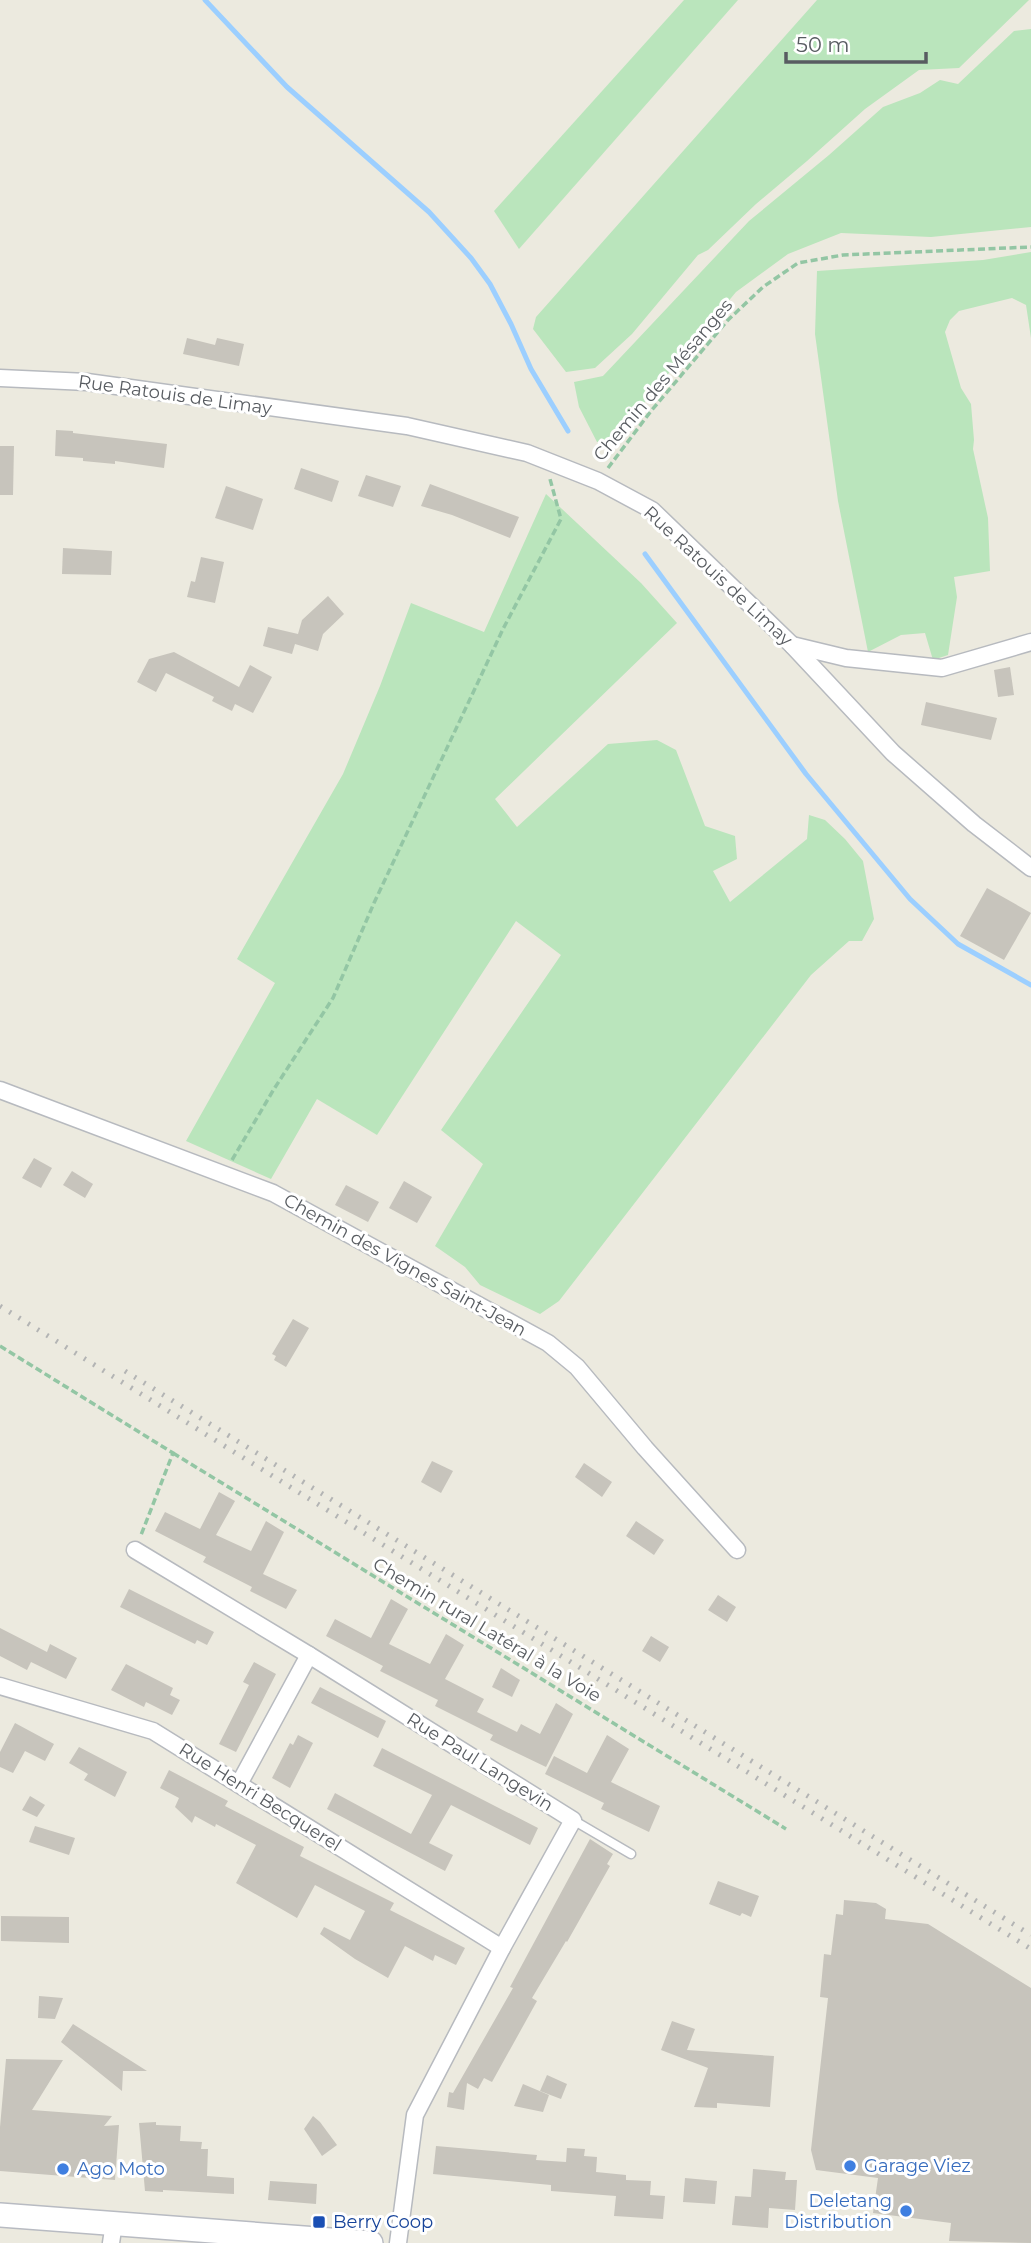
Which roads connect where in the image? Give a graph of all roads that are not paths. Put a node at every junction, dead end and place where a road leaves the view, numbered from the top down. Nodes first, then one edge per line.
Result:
1 (0, 378) edge
2 (1031, 642) edge
3 (792, 645) junction
4 (1031, 868) edge
5 (0, 1090) edge
6 (135, 1550) road end
7 (737, 1550) dead end
8 (309, 1655) junction
9 (0, 1686) edge
10 (239, 1784) junction
11 (573, 1820) junction
12 (631, 1854) dead end
13 (502, 1948) junction
14 (0, 2215) edge
15 (112, 2233) edge
16 (371, 2243) edge
17 (398, 2243) edge

1 - 3 street, Rue Ratouis de Limay
2 - 3 street
3 - 4 street, Rue Ratouis de Limay
5 - 7 street, Chemin des Vignes Saint-Jean
6 - 8 street, Rue Paul Langevin
8 - 10 street
8 - 11 street, Rue Paul Langevin
9 - 10 street, Rue Henri Becquerel
10 - 13 street, Rue Henri Becquerel
11 - 12 lane
11 - 13 street, Rue Paul Langevin
13 - 17 street, Rue Paul Langevin
14 - 15 main road
15 - 16 main road

